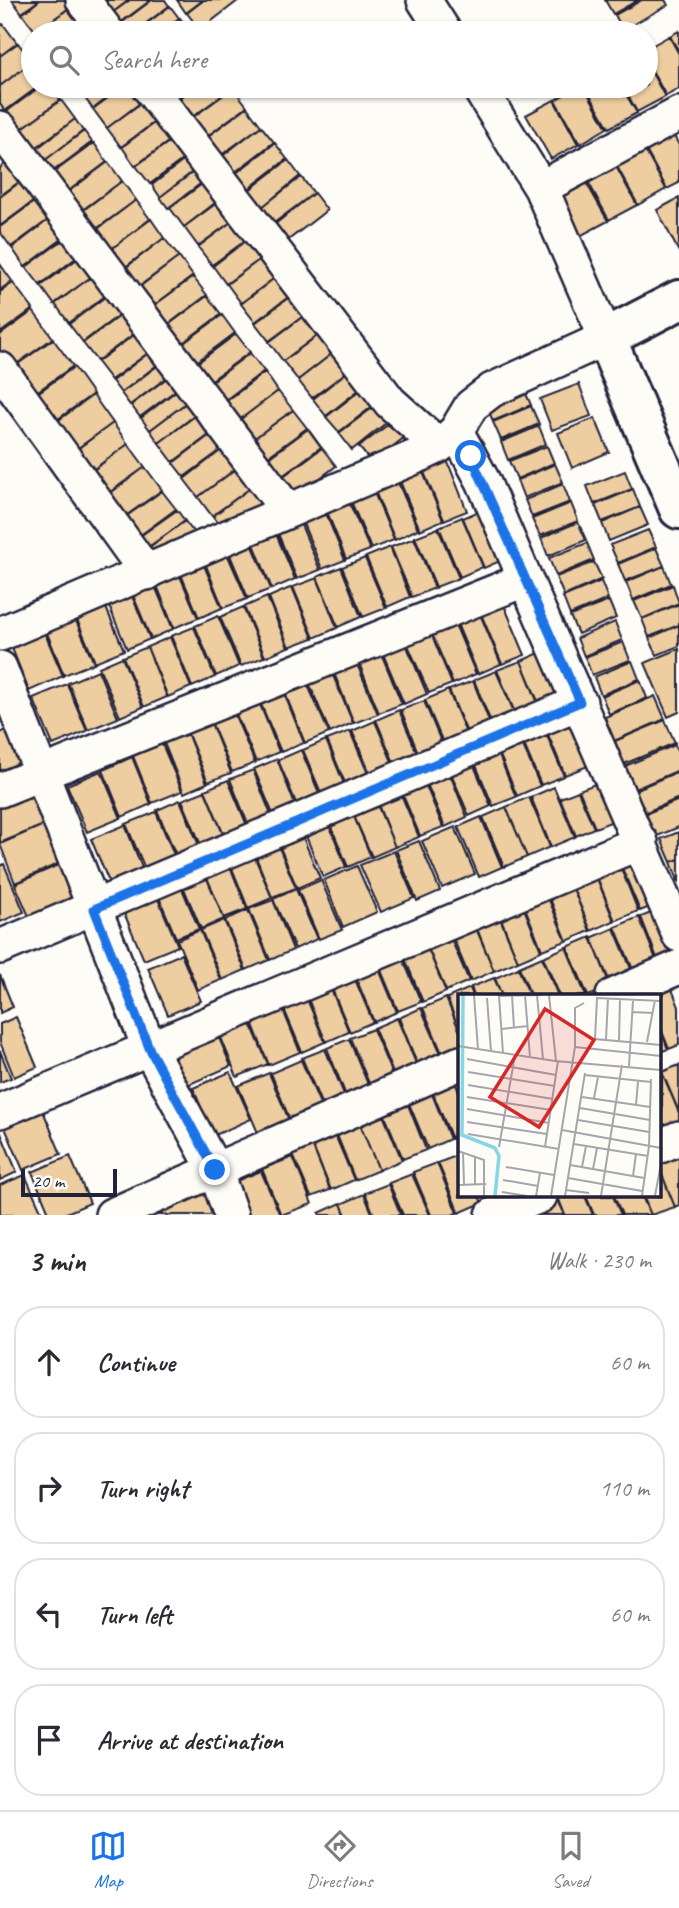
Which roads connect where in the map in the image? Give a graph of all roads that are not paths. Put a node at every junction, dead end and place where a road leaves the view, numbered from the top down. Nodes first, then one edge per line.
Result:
1 (83, 0) edge
2 (424, 0) edge
3 (99, 21) edge
4 (437, 21) edge
5 (157, 98) edge
6 (486, 98) edge
7 (679, 114) edge
8 (0, 128) edge
9 (541, 188) junction
10 (679, 300) edge
11 (606, 338) junction
12 (0, 369) edge
13 (447, 438) junction
14 (679, 509) edge
15 (287, 510) junction
16 (147, 572) junction
17 (524, 580) junction
18 (0, 634) edge
19 (0, 668) edge
20 (580, 702) junction
21 (42, 773) junction
22 (0, 790) edge
23 (641, 842) junction
24 (94, 909) junction
25 (679, 935) edge
26 (0, 947) edge
27 (679, 967) edge
28 (618, 994) edge
29 (150, 1050) junction
30 (458, 1064) edge
31 (0, 1111) edge
32 (679, 1139) edge
33 (662, 1145) edge
34 (215, 1170) junction
35 (535, 1198) edge
36 (112, 1215) edge
37 (231, 1215) edge
38 (493, 1215) edge

1 - 3 street
2 - 4 street
5 - 13 street
6 - 9 street
7 - 9 street
8 - 15 street
9 - 11 street
10 - 11 street
11 - 13 street
11 - 14 street
12 - 16 street
13 - 15 street
13 - 17 street
15 - 16 street
16 - 18 street
17 - 20 street
17 - 21 street
19 - 21 street
20 - 23 street
20 - 24 street
21 - 22 street
21 - 24 street
23 - 25 street
23 - 29 street
24 - 26 street
24 - 29 street
27 - 28 street
29 - 31 street
29 - 34 street
30 - 34 street
32 - 33 street
34 - 36 street
34 - 37 street
35 - 38 street

